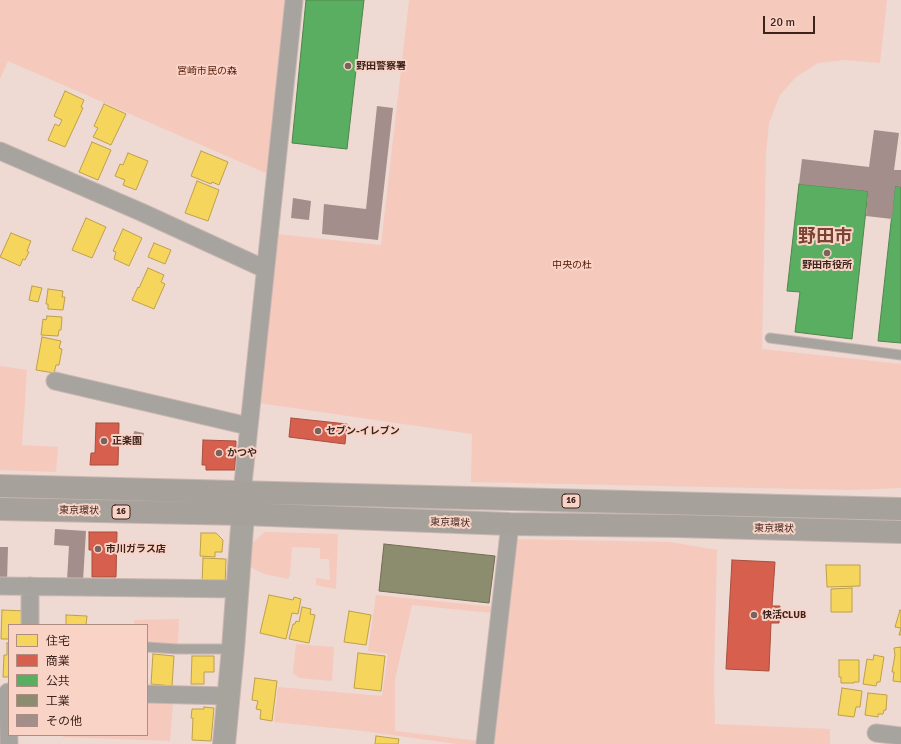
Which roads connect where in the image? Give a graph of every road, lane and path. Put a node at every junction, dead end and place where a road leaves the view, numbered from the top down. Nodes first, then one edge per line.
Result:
1 (294, 0) edge
2 (0, 151) edge
3 (265, 269) junction
4 (770, 338) dead end
5 (901, 355) edge
6 (55, 381) dead end
7 (248, 426) junction
8 (0, 486) edge
9 (242, 493) junction
10 (901, 504) edge
11 (862, 508) junction
12 (0, 509) edge
13 (901, 509) edge
14 (243, 514) junction
15 (510, 524) junction
16 (677, 526) junction
17 (901, 532) edge
18 (901, 547) edge
19 (0, 586) edge
20 (30, 586) junction
21 (237, 589) junction
22 (30, 624) edge
23 (148, 647) edge
24 (232, 649) junction
25 (6, 692) edge
26 (148, 694) edge
27 (228, 696) junction
28 (8, 727) edge
29 (876, 733) dead end
30 (901, 736) edge
31 (224, 744) edge
32 (485, 744) edge

1 - 3 street
2 - 3 street
3 - 7 street
4 - 5 lane
6 - 7 street
7 - 9 street
8 - 9 highway, 16
9 - 11 highway, 16
9 - 14 street
10 - 11 highway, 16
11 - 13 highway, 16
12 - 14 highway, 東京環状 / 16
14 - 15 highway, 東京環状 / 16
14 - 21 street
15 - 16 highway, 東京環状 / 16
15 - 32 street
16 - 17 highway, 東京環状 / 16
16 - 18 highway, 16
19 - 20 street
20 - 21 street
20 - 22 street
21 - 24 street
23 - 24 lane
24 - 27 street
25 - 28 street
26 - 27 street
27 - 31 street
29 - 30 street

